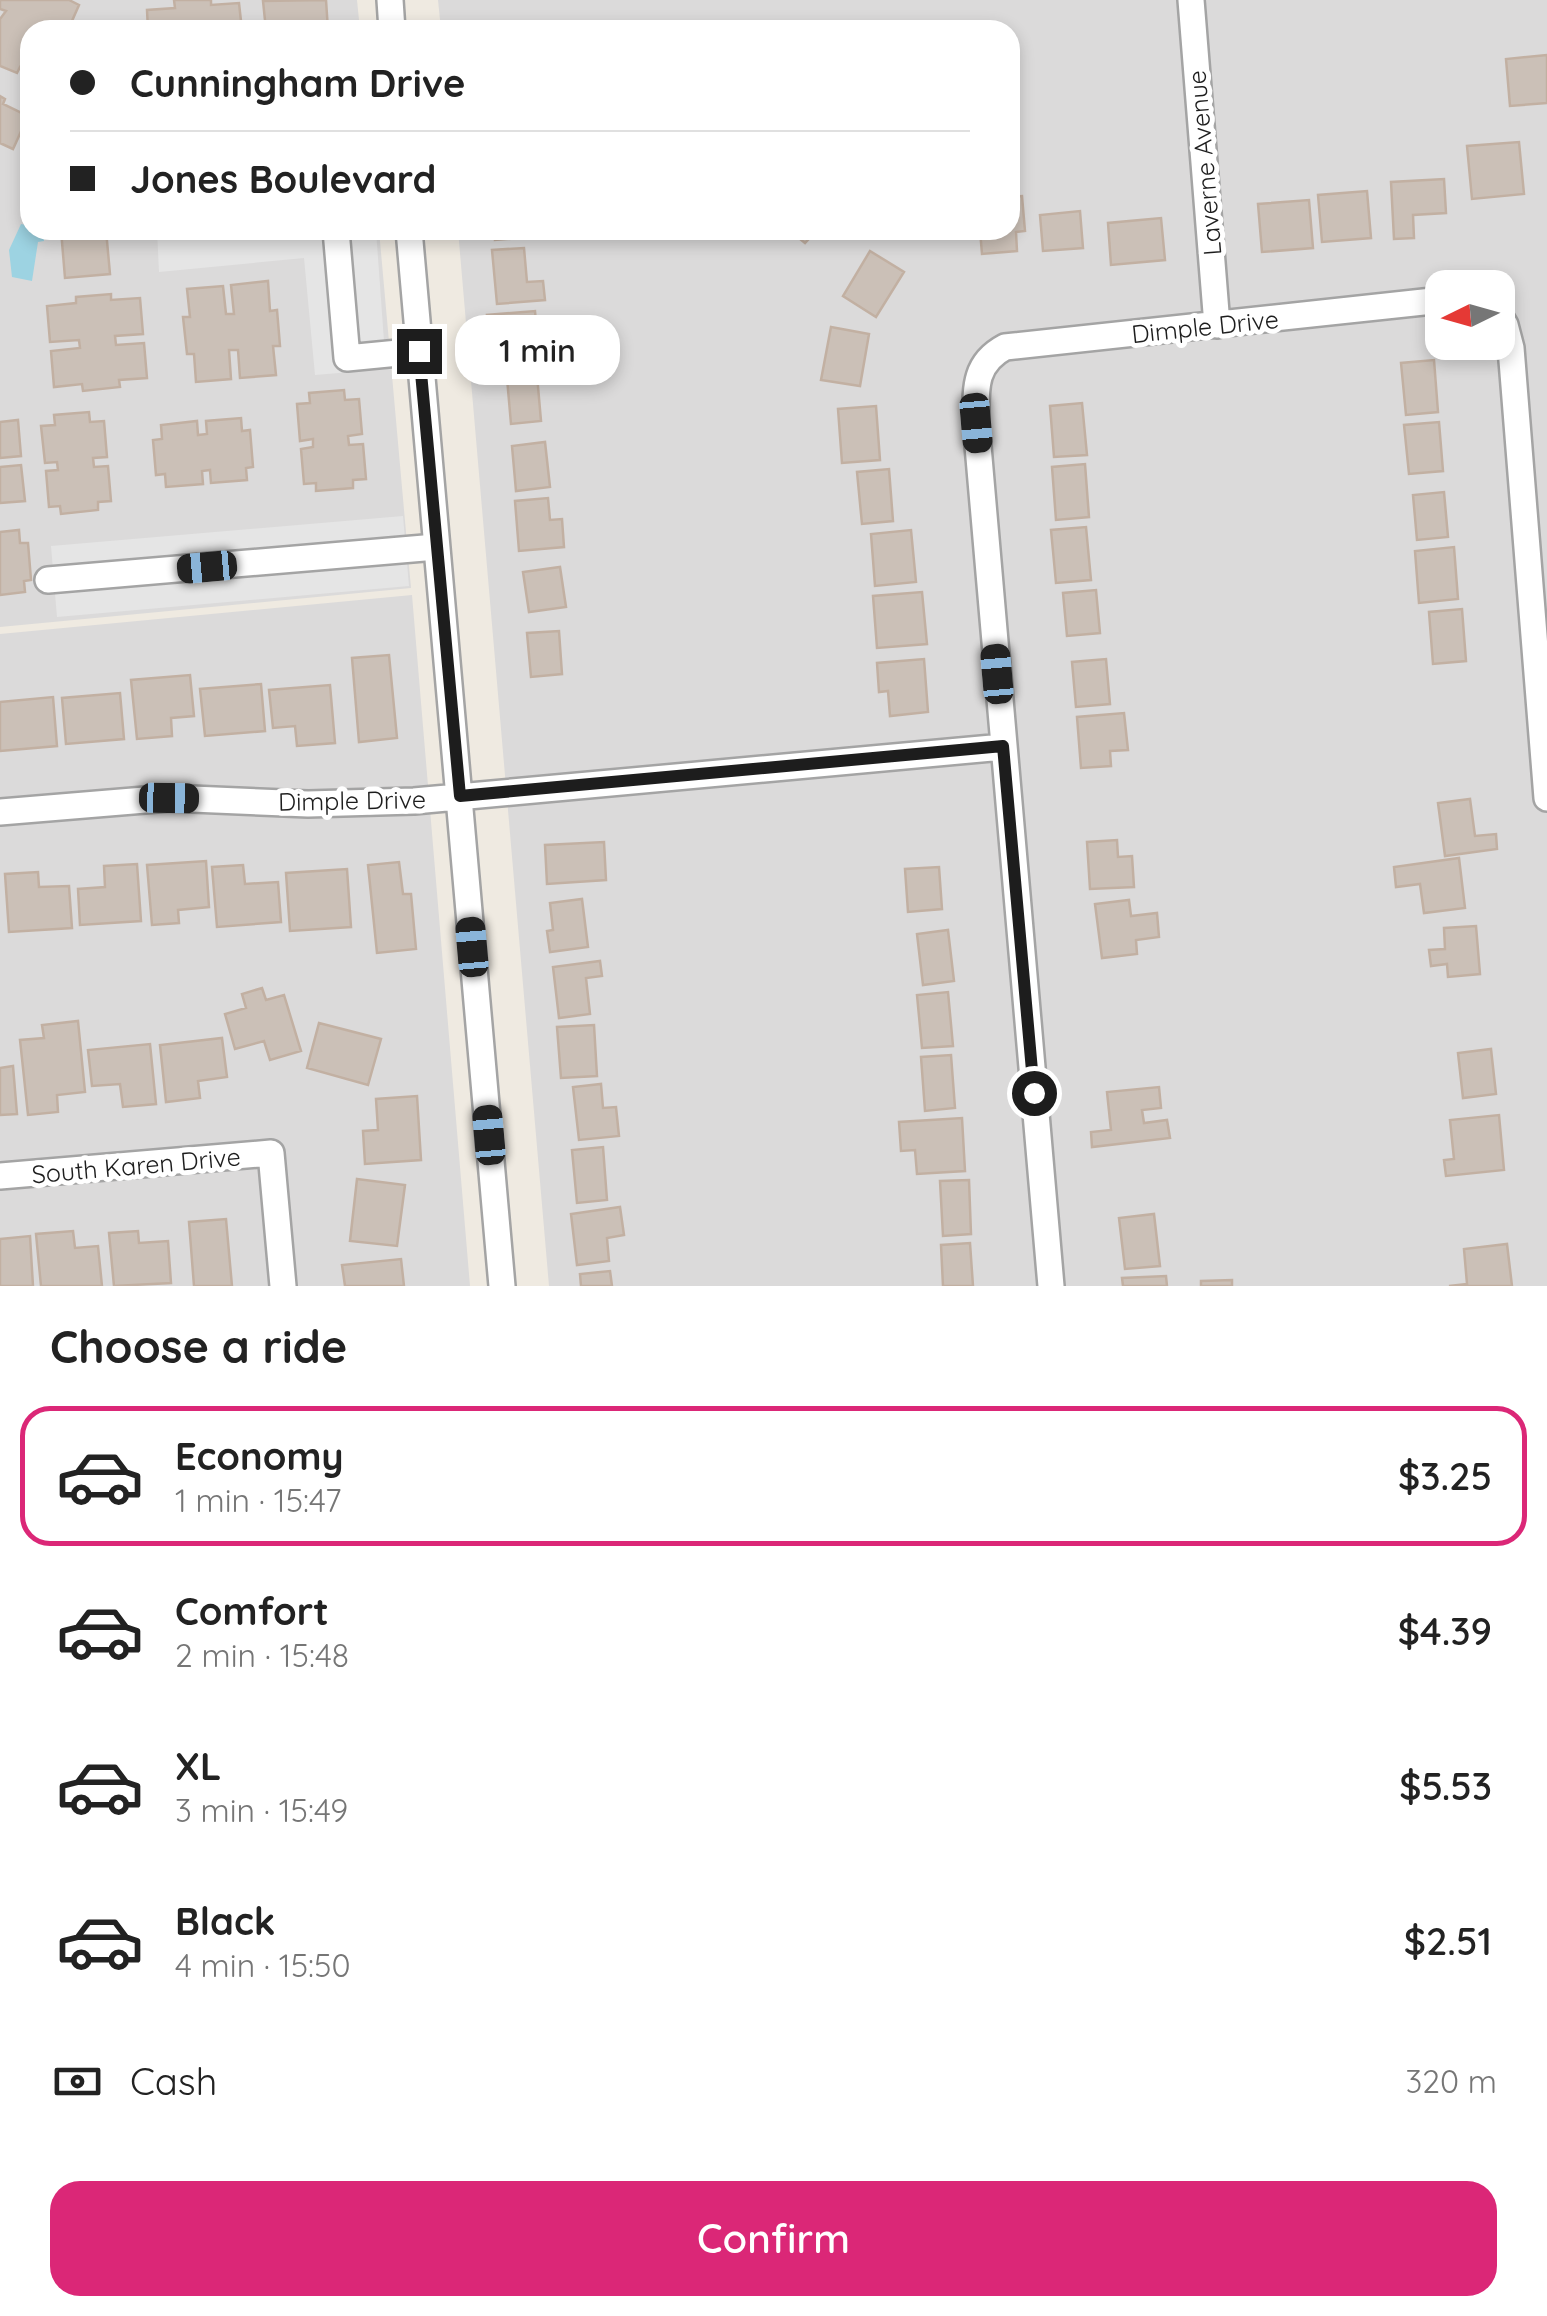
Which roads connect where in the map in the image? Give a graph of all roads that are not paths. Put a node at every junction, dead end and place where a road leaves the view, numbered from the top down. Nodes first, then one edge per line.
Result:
1 (1191, 0) edge
2 (337, 240) edge
3 (410, 240) edge
4 (1425, 302) edge
5 (1217, 326) junction
6 (419, 351) junction
7 (1512, 360) edge
8 (436, 548) junction
9 (48, 580) dead end
10 (1544, 736) edge
11 (1003, 746) junction
12 (460, 796) junction
13 (1547, 798) edge
14 (0, 812) edge
15 (0, 1176) edge
16 (283, 1286) edge
17 (502, 1286) edge
18 (1050, 1286) edge

1 - 5 street, Laverne Avenue
2 - 6 street
3 - 6 street
4 - 5 street, Dimple Drive
5 - 11 street, Dimple Drive
6 - 8 street
7 - 10 street
8 - 9 street
8 - 12 street
10 - 13 street
11 - 12 street, Dimple Drive
11 - 18 street
12 - 14 street, Dimple Drive
12 - 17 street
15 - 16 street, South Karen Drive

